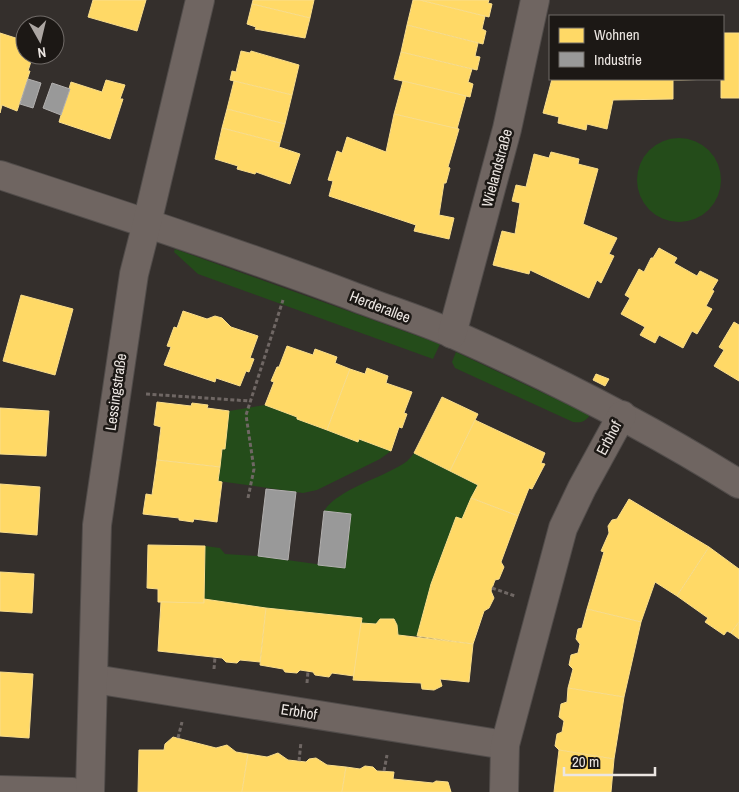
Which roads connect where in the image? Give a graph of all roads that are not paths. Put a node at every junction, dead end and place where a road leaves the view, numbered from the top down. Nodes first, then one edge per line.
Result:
1 (200, 0) edge
2 (535, 0) edge
3 (0, 175) edge
4 (148, 223) junction
5 (452, 334) junction
6 (622, 415) junction
7 (739, 484) edge
8 (94, 679) junction
9 (505, 744) junction
10 (0, 790) edge
11 (72, 792) edge
12 (90, 792) edge
13 (504, 792) edge

1 - 4 street, Lessingstraße
2 - 5 street, Wielandstraße
3 - 4 street, Herderallee
4 - 5 street, Herderallee
4 - 8 street, Lessingstraße
5 - 6 street, Herderallee
6 - 7 street, Herderallee
6 - 9 street, Erbhof
8 - 9 street, Erbhof
8 - 12 street, Lessingstraße
9 - 13 street, Erbhof
10 - 11 street

